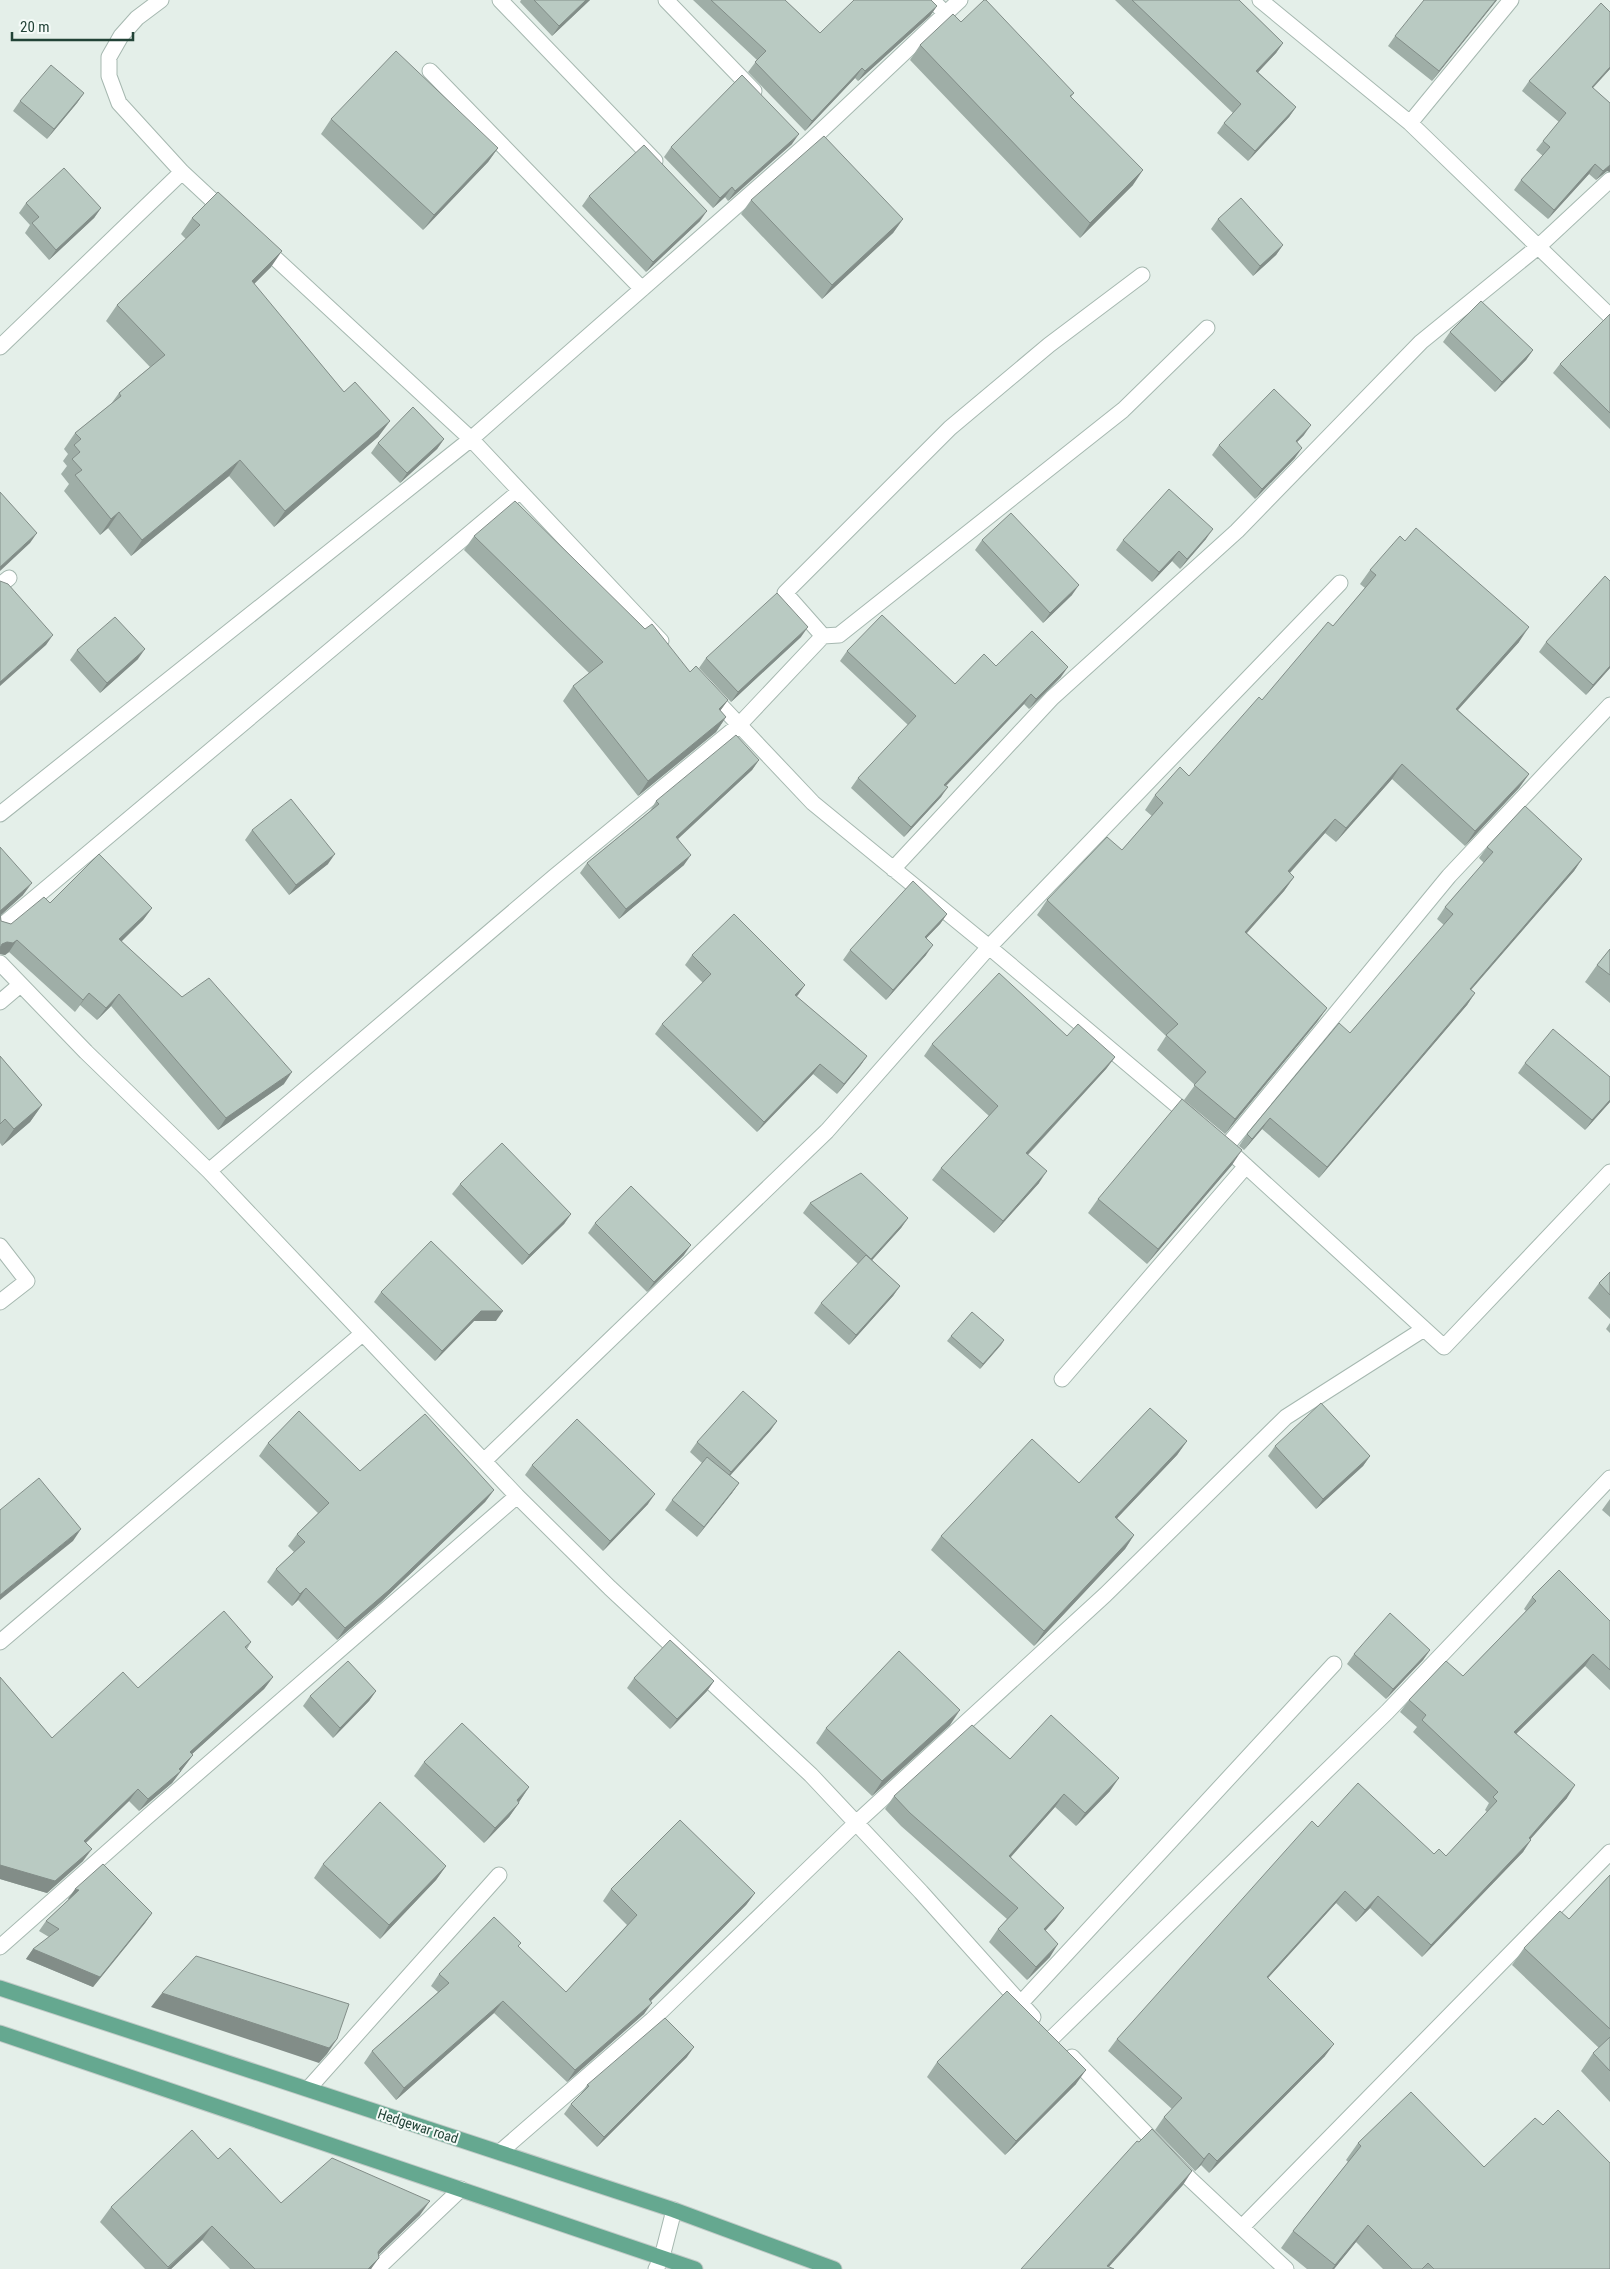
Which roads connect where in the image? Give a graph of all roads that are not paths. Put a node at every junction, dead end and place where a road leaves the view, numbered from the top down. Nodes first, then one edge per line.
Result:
1 (161, 0) edge
2 (500, 0) edge
3 (666, 0) edge
4 (932, 0) edge
5 (960, 0) edge
6 (1260, 0) edge
7 (1512, 0) edge
8 (946, 14) junction
9 (430, 71) dead end
10 (766, 104) edge
11 (1410, 123) junction
12 (793, 131) edge
13 (806, 145) junction
14 (182, 172) junction
15 (668, 175) edge
16 (1610, 180) edge
17 (232, 219) edge
18 (254, 239) edge
19 (1539, 246) junction
20 (1142, 276) dead end
21 (642, 289) junction
22 (1610, 316) edge
23 (1207, 328) dead end
24 (0, 347) edge
25 (471, 440) junction
26 (520, 491) junction
27 (1340, 583) dead end
28 (823, 636) junction
29 (673, 654) edge
30 (700, 683) edge
31 (1610, 705) edge
32 (739, 725) junction
33 (0, 814) edge
34 (893, 869) junction
35 (0, 927) edge
36 (989, 947) junction
37 (0, 964) edge
38 (20, 985) junction
39 (0, 1002) edge
40 (1226, 1148) junction
41 (1246, 1166) junction
42 (209, 1171) junction
43 (1610, 1172) edge
44 (0, 1246) edge
45 (0, 1302) edge
46 (1424, 1329) junction
47 (362, 1334) junction
48 (1062, 1379) dead end
49 (485, 1460) junction
50 (1610, 1478) edge
51 (517, 1496) junction
52 (0, 1642) edge
53 (1334, 1664) dead end
54 (856, 1823) junction
55 (1610, 1852) edge
56 (498, 1875) dead end
57 (0, 1948) edge
58 (0, 1988) edge
59 (1020, 2004) junction
60 (0, 2034) edge
61 (1053, 2037) junction
62 (308, 2089) junction
63 (500, 2152) junction
64 (461, 2189) junction
65 (674, 2210) junction
66 (1242, 2227) junction
67 (659, 2263) edge
68 (377, 2269) edge
69 (695, 2269) edge
70 (834, 2269) edge
71 (1286, 2269) edge

1 - 14 street
2 - 15 street
3 - 10 street
4 - 8 street
5 - 8 street
6 - 11 street
7 - 11 street
8 - 13 street
9 - 21 street
11 - 19 street
12 - 13 street
13 - 21 street
14 - 17 street
14 - 24 street
16 - 19 street
18 - 25 street
19 - 22 street
19 - 34 street
20 - 28 street
21 - 25 street
23 - 28 street
25 - 26 street
25 - 33 street
26 - 29 street
26 - 35 street
27 - 36 street
28 - 32 street
30 - 32 street
31 - 40 street
32 - 34 street
32 - 42 street
34 - 36 street
36 - 40 street
36 - 49 street
37 - 38 street
38 - 39 street
38 - 42 street
40 - 41 street
41 - 46 street
41 - 48 street
42 - 47 street
43 - 46 street
44 - 45 street
46 - 54 street
47 - 49 street
47 - 52 street
49 - 51 street
50 - 61 street
51 - 54 street
51 - 57 street
53 - 59 street
54 - 59 street
54 - 63 street
55 - 66 street
56 - 62 street
58 - 62 main road, Hedgewar road
59 - 61 street
60 - 64 main road
61 - 66 street
62 - 63 main road, Hedgewar road
63 - 65 main road, Hedgewar road
64 - 67 main road
64 - 68 street
65 - 67 street
65 - 70 main road, Hedgewar road
66 - 71 street
67 - 69 main road

